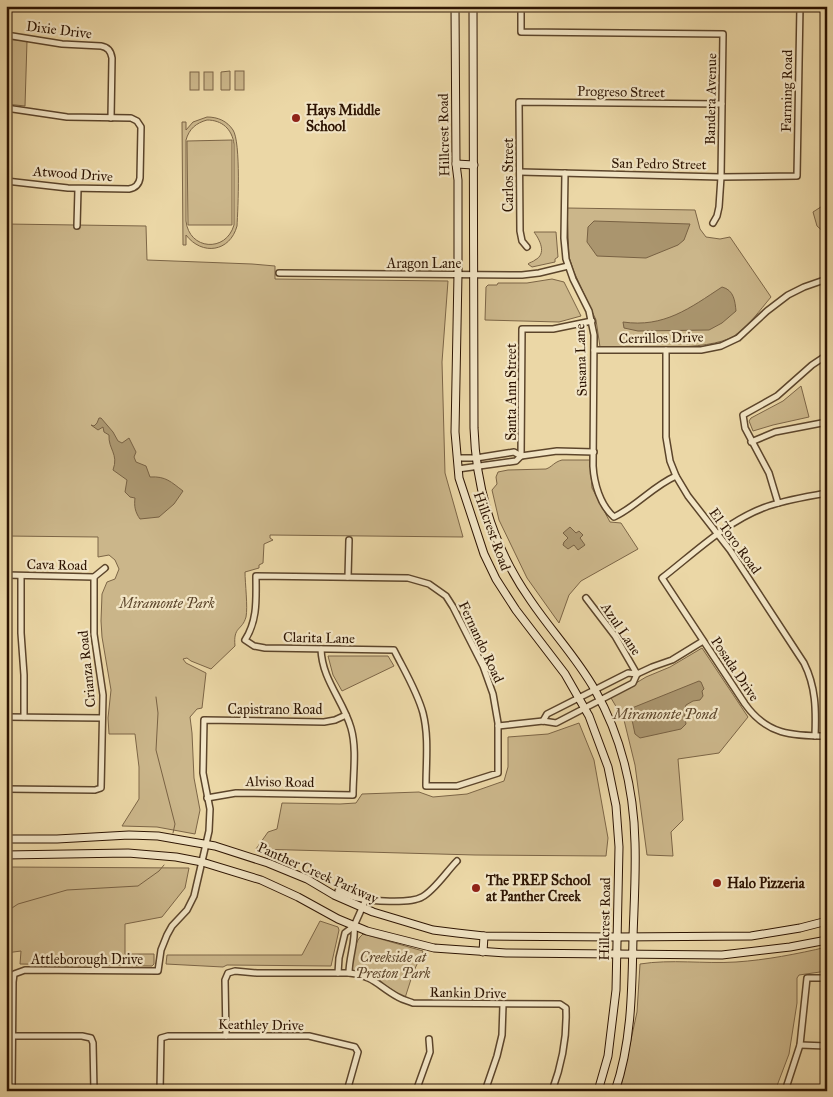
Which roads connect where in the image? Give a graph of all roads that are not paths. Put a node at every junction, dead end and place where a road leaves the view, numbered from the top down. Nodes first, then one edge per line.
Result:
1 (7, 6) edge
2 (455, 6) edge
3 (474, 6) edge
4 (521, 6) edge
5 (800, 6) edge
6 (6, 36) edge
7 (519, 102) joint
8 (722, 104) junction
9 (6, 108) edge
10 (111, 118) junction
11 (456, 164) junction
12 (474, 165) junction
13 (520, 172) junction
14 (565, 172) junction
15 (797, 176) joint
16 (721, 177) junction
17 (6, 181) edge
18 (78, 189) junction
19 (713, 223) dead end
20 (77, 226) dead end
21 (527, 247) dead end
22 (568, 266) junction
23 (279, 273) dead end
24 (458, 274) junction
25 (474, 274) junction
26 (827, 280) edge
27 (592, 321) junction
28 (594, 350) junction
29 (666, 350) junction
30 (827, 355) edge
31 (827, 422) edge
32 (751, 442) junction
33 (594, 452) junction
34 (521, 456) junction
35 (457, 458) junction
36 (476, 458) junction
37 (477, 466) junction
38 (458, 469) junction
39 (676, 476) junction
40 (827, 493) edge
41 (778, 503) junction
42 (718, 534) junction
43 (349, 540) dead end
44 (105, 568) dead end
45 (6, 575) edge
46 (21, 576) junction
47 (94, 577) junction
48 (348, 577) junction
49 (586, 598) dead end
50 (245, 640) joint
51 (703, 641) junction
52 (321, 649) junction
53 (637, 674) junction
54 (595, 690) junction
55 (580, 698) junction
56 (600, 701) junction
57 (585, 708) junction
58 (346, 715) junction
59 (6, 717) edge
60 (24, 718) junction
61 (102, 718) junction
62 (543, 721) junction
63 (498, 726) junction
64 (815, 736) junction
65 (827, 736) edge
66 (498, 773) joint
67 (6, 789) edge
68 (207, 798) junction
69 (6, 839) edge
70 (206, 844) junction
71 (6, 855) edge
72 (457, 861) dead end
73 (202, 862) junction
74 (338, 891) dead end
75 (366, 899) junction
76 (362, 908) junction
77 (827, 921) edge
78 (354, 926) junction
79 (484, 936) junction
80 (633, 936) junction
81 (617, 937) junction
82 (827, 940) edge
83 (484, 952) junction
84 (617, 954) junction
85 (633, 954) junction
86 (338, 973) junction
87 (349, 973) junction
88 (827, 978) edge
89 (503, 1005) junction
90 (13, 1036) junction
91 (226, 1036) junction
92 (429, 1039) dead end
93 (800, 1045) junction
94 (827, 1046) edge
95 (12, 1091) edge
96 (94, 1091) edge
97 (160, 1091) edge
98 (347, 1091) edge
99 (416, 1091) edge
100 (485, 1091) edge
101 (552, 1091) edge
102 (598, 1091) edge
103 (615, 1091) edge
104 (784, 1091) edge

1 - 6 street
2 - 11 main road, Hillcrest Road
3 - 12 main road, Hillcrest Road
4 - 8 street, Bandera Avenue
5 - 15 street, Farming Road
6 - 10 street, Dixie Drive
7 - 8 street, Progreso Street
7 - 13 street, Carlos Street
8 - 16 street, Bandera Avenue
9 - 10 street
10 - 18 street, Atwood Drive
11 - 12 main road
11 - 24 main road, Hillcrest Road
12 - 25 main road, Hillcrest Road
13 - 14 street, San Pedro Street
13 - 21 street, Carlos Street
14 - 16 street, San Pedro Street
14 - 22 street, Susana Lane
15 - 16 street, San Pedro Street
16 - 19 street, Bandera Avenue
17 - 18 street, Atwood Drive
18 - 20 street
22 - 25 street, Aragon Lane
22 - 27 street, Susana Lane
23 - 24 street, Aragon Lane
24 - 25 street, Aragon Lane
24 - 35 main road, Hillcrest Road
25 - 36 main road, Hillcrest Road
26 - 29 street, Cerrillos Drive
27 - 28 street, Susana Lane
27 - 34 street, Santa Ann Street
28 - 29 street, Cerrillos Drive
28 - 33 street, Susana Lane
29 - 39 street, El Toro Road
30 - 32 street
31 - 32 street
32 - 41 street
33 - 34 street
33 - 39 street, Susana Lane
34 - 36 street
34 - 37 street
35 - 36 street
35 - 38 main road, Hillcrest Road
36 - 37 main road, Hillcrest Road
37 - 38 street
37 - 54 main road, Hillcrest Road
38 - 55 main road, Hillcrest Road
39 - 42 street, El Toro Road
40 - 41 street
41 - 42 street
42 - 51 street, Posada Drive
42 - 64 street, El Toro Road
43 - 48 street
44 - 47 street, Cava Road
45 - 46 street, Cava Road
46 - 47 street, Cava Road
46 - 60 street
47 - 61 street, Crianza Road
48 - 50 street, Fernando Road
48 - 63 street, Fernando Road
49 - 53 street, Azul Lane
50 - 52 street, Clarita Lane
51 - 53 street
51 - 64 street, Posada Drive
52 - 58 street
52 - 66 street, Clarita Lane
53 - 54 street
53 - 56 street
54 - 55 street
54 - 56 main road, Hillcrest Road
55 - 57 main road, Hillcrest Road
55 - 62 street
56 - 57 street
56 - 80 main road, Hillcrest Road
57 - 62 street
57 - 81 main road, Hillcrest Road
58 - 68 street, Capistrano Road
58 - 68 street, Alviso Road
59 - 60 street
60 - 61 street
61 - 67 street, Crianza Road
62 - 63 street
63 - 66 street, Fernando Road
64 - 65 street, Posada Drive
68 - 70 street
69 - 70 main road, Panther Creek Parkway
70 - 73 street
70 - 76 main road, Panther Creek Parkway
71 - 73 main road
72 - 75 street
73 - 78 main road
73 - 90 street, Attleborough Drive
74 - 75 street
75 - 76 street
76 - 78 street
76 - 79 main road, Panther Creek Parkway
77 - 80 main road, Panther Creek Parkway
78 - 83 main road
78 - 86 street
78 - 87 street
79 - 81 main road, Panther Creek Parkway
79 - 83 main road
80 - 81 main road, Panther Creek Parkway
80 - 85 main road, Hillcrest Road
81 - 84 main road, Hillcrest Road
82 - 85 main road
83 - 84 main road
84 - 85 main road
84 - 102 main road, Hillcrest Road
85 - 103 main road, Hillcrest Road
86 - 87 street, Rankin Drive
86 - 91 street, Rankin Drive
87 - 89 street, Rankin Drive
88 - 93 street
89 - 100 street
89 - 101 street, Rankin Drive
90 - 95 street
90 - 96 street
91 - 97 street, Keathley Drive
91 - 98 street, Keathley Drive
92 - 99 street
93 - 94 street
93 - 104 street

